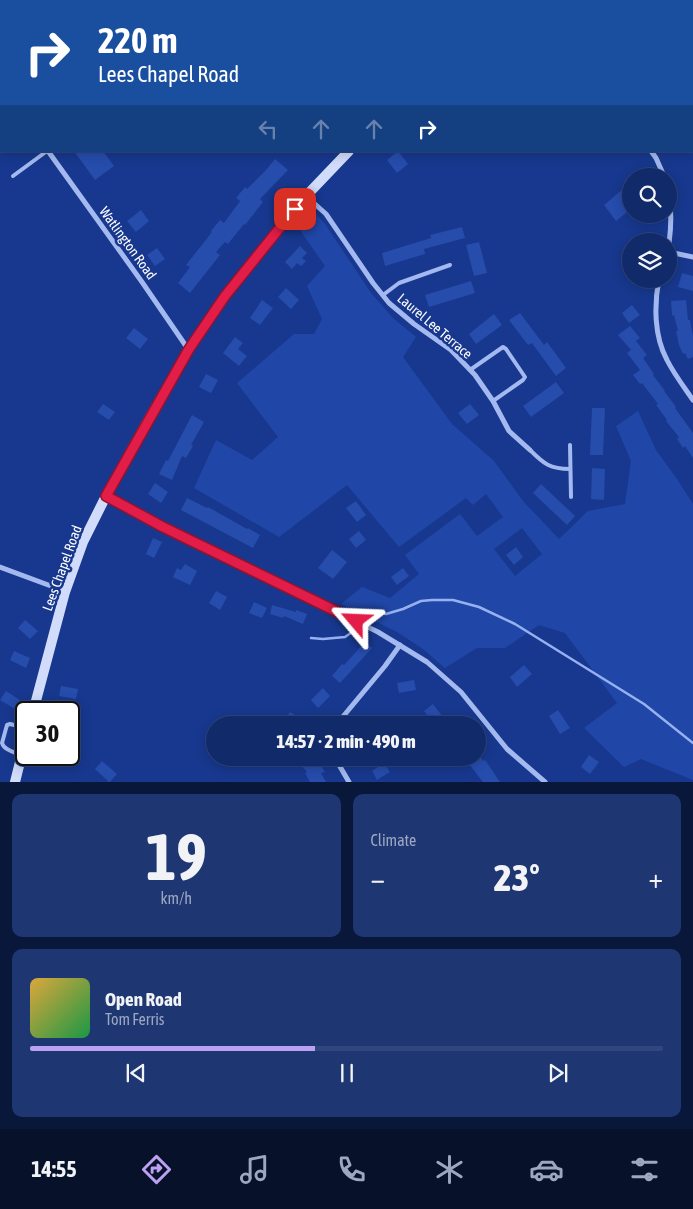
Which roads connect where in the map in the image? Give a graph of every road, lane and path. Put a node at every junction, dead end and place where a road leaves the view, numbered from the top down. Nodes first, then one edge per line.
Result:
1 (46, 152) edge
2 (48, 152) edge
3 (348, 152) edge
4 (652, 152) edge
5 (660, 168) edge
6 (13, 176) dead end
7 (306, 196) junction
8 (677, 254) edge
9 (693, 257) edge
10 (450, 265) dead end
11 (658, 288) edge
12 (382, 295) junction
13 (189, 349) junction
14 (470, 370) junction
15 (693, 400) edge
16 (493, 401) junction
17 (570, 445) dead end
18 (530, 450) joint
19 (570, 469) junction
20 (106, 496) junction
21 (571, 497) dead end
22 (0, 567) edge
23 (65, 592) junction
24 (400, 645) junction
25 (36, 701) edge
26 (343, 716) edge
27 (15, 725) edge
28 (15, 753) edge
29 (19, 766) edge
30 (340, 766) edge
31 (15, 782) edge
32 (349, 782) edge
33 (545, 782) edge

1 - 6 lane
2 - 13 street, Watlington Road
3 - 7 main road, Lees Chapel Road
4 - 5 street
7 - 12 street, Laurel Lee Terrace
7 - 13 main road, Lees Chapel Road
8 - 9 street
10 - 12 lane
11 - 15 street
12 - 14 street, Laurel Lee Terrace
13 - 20 main road, Lees Chapel Road
14 - 16 street, Laurel Lee Terrace
14 - 16 lane
16 - 18 street, Laurel Lee Terrace
17 - 19 lane
18 - 19 lane
19 - 21 lane
20 - 23 main road, Lees Chapel Road
20 - 24 street
22 - 23 street
23 - 25 main road, Lees Chapel Road
24 - 26 street
24 - 33 street
27 - 28 lane
29 - 31 main road
30 - 32 street

